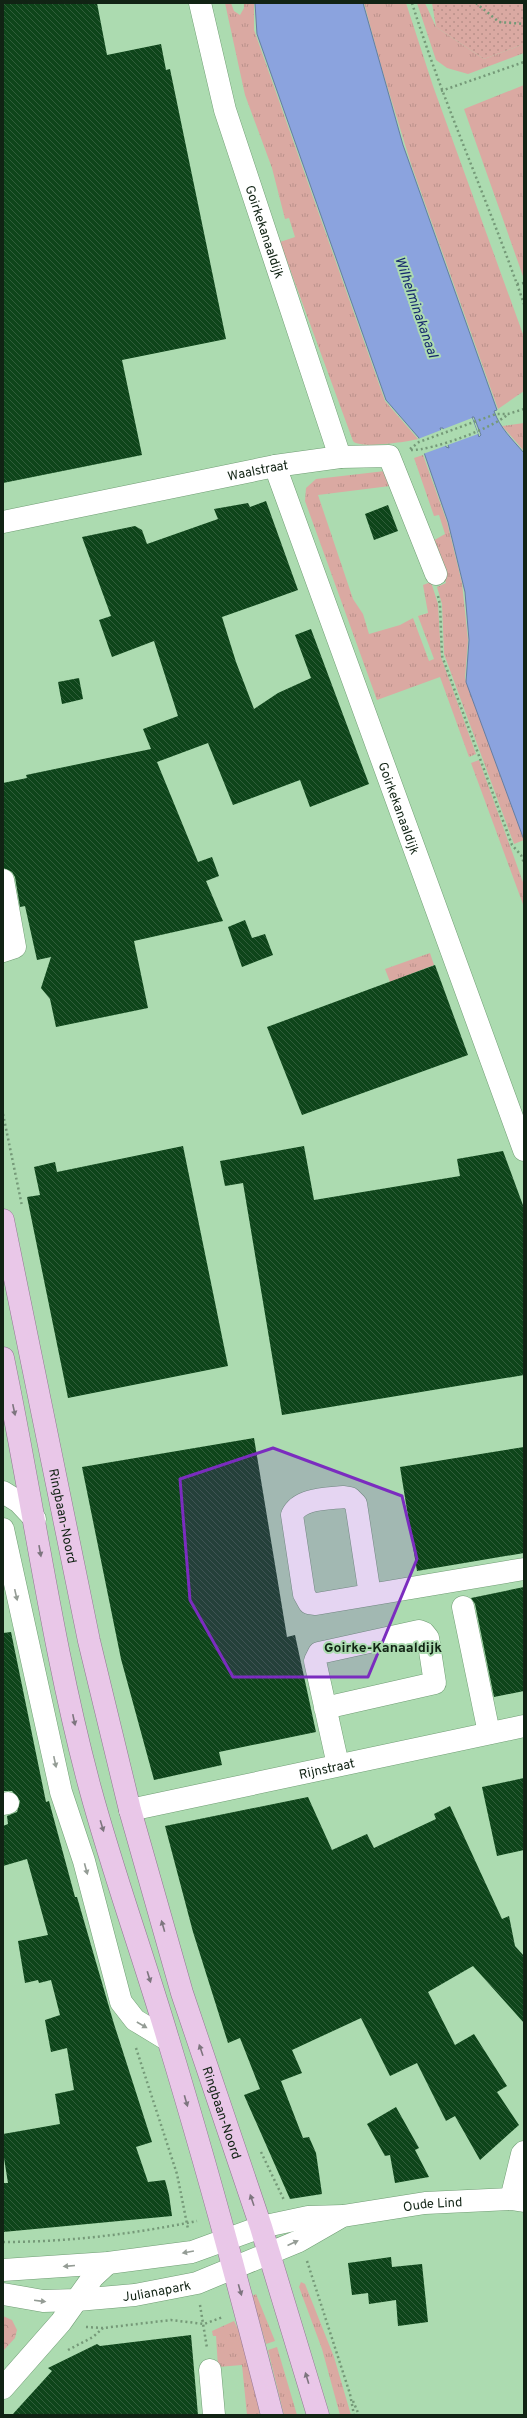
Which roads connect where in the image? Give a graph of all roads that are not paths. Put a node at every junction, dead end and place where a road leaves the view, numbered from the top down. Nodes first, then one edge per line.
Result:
1 (200, 3) edge
2 (340, 457) junction
3 (275, 466) junction
4 (3, 522) edge
5 (436, 574) road end
6 (3, 880) edge
7 (3, 951) edge
8 (524, 1150) edge
9 (3, 1220) edge
10 (3, 1358) edge
11 (3, 1492) edge
12 (35, 1519) junction
13 (3, 1529) edge
14 (524, 1569) edge
15 (370, 1596) junction
16 (463, 1607) dead end
17 (56, 1640) junction
18 (325, 1708) junction
19 (524, 1726) edge
20 (489, 1733) junction
21 (338, 1765) junction
22 (130, 1810) junction
23 (168, 2040) junction
24 (524, 2152) edge
25 (517, 2200) edge
26 (343, 2216) junction
27 (261, 2227) junction
28 (225, 2240) junction
29 (269, 2254) junction
30 (108, 2263) junction
31 (234, 2269) junction
32 (3, 2270) edge
33 (3, 2294) edge
34 (77, 2300) junction
35 (210, 2370) dead end
36 (3, 2388) edge
37 (214, 2415) edge
38 (272, 2415) edge
39 (318, 2415) edge

1 - 2 street, Goirkekanaaldijk
2 - 3 street, Waalstraat
2 - 5 street, Waalstraat
3 - 4 street, Waalstraat
3 - 8 street, Goirkekanaaldijk
6 - 7 street
9 - 22 main road, Ringbaan-Noord
10 -> 12 main road
11 - 12 street
12 -> 17 main road
13 -> 23 street
14 - 15 street
15 - 15 street
16 - 20 street
17 - 22 main road
17 -> 23 main road
18 - 18 street
18 - 21 street
19 - 20 street, Rijnstraat
20 - 21 street, Rijnstraat
21 - 22 street, Rijnstraat
27 -> 22 main road, Ringbaan-Noord
23 -> 28 main road
24 - 25 street
25 - 26 street, Oude Lind
26 - 27 street, Oude Lind
29 -> 26 street, Oude Lind
27 - 28 street, Oude Lind
27 - 29 main road, Ringbaan-Noord
28 -> 30 street
28 - 31 main road
29 - 31 street, Oude Lind
39 -> 29 main road, Ringbaan-Noord
30 -> 32 street
30 - 34 street
31 - 34 street, Julianapark
31 -> 38 main road
33 -> 34 street, Julianapark
34 - 36 street
35 - 37 street

